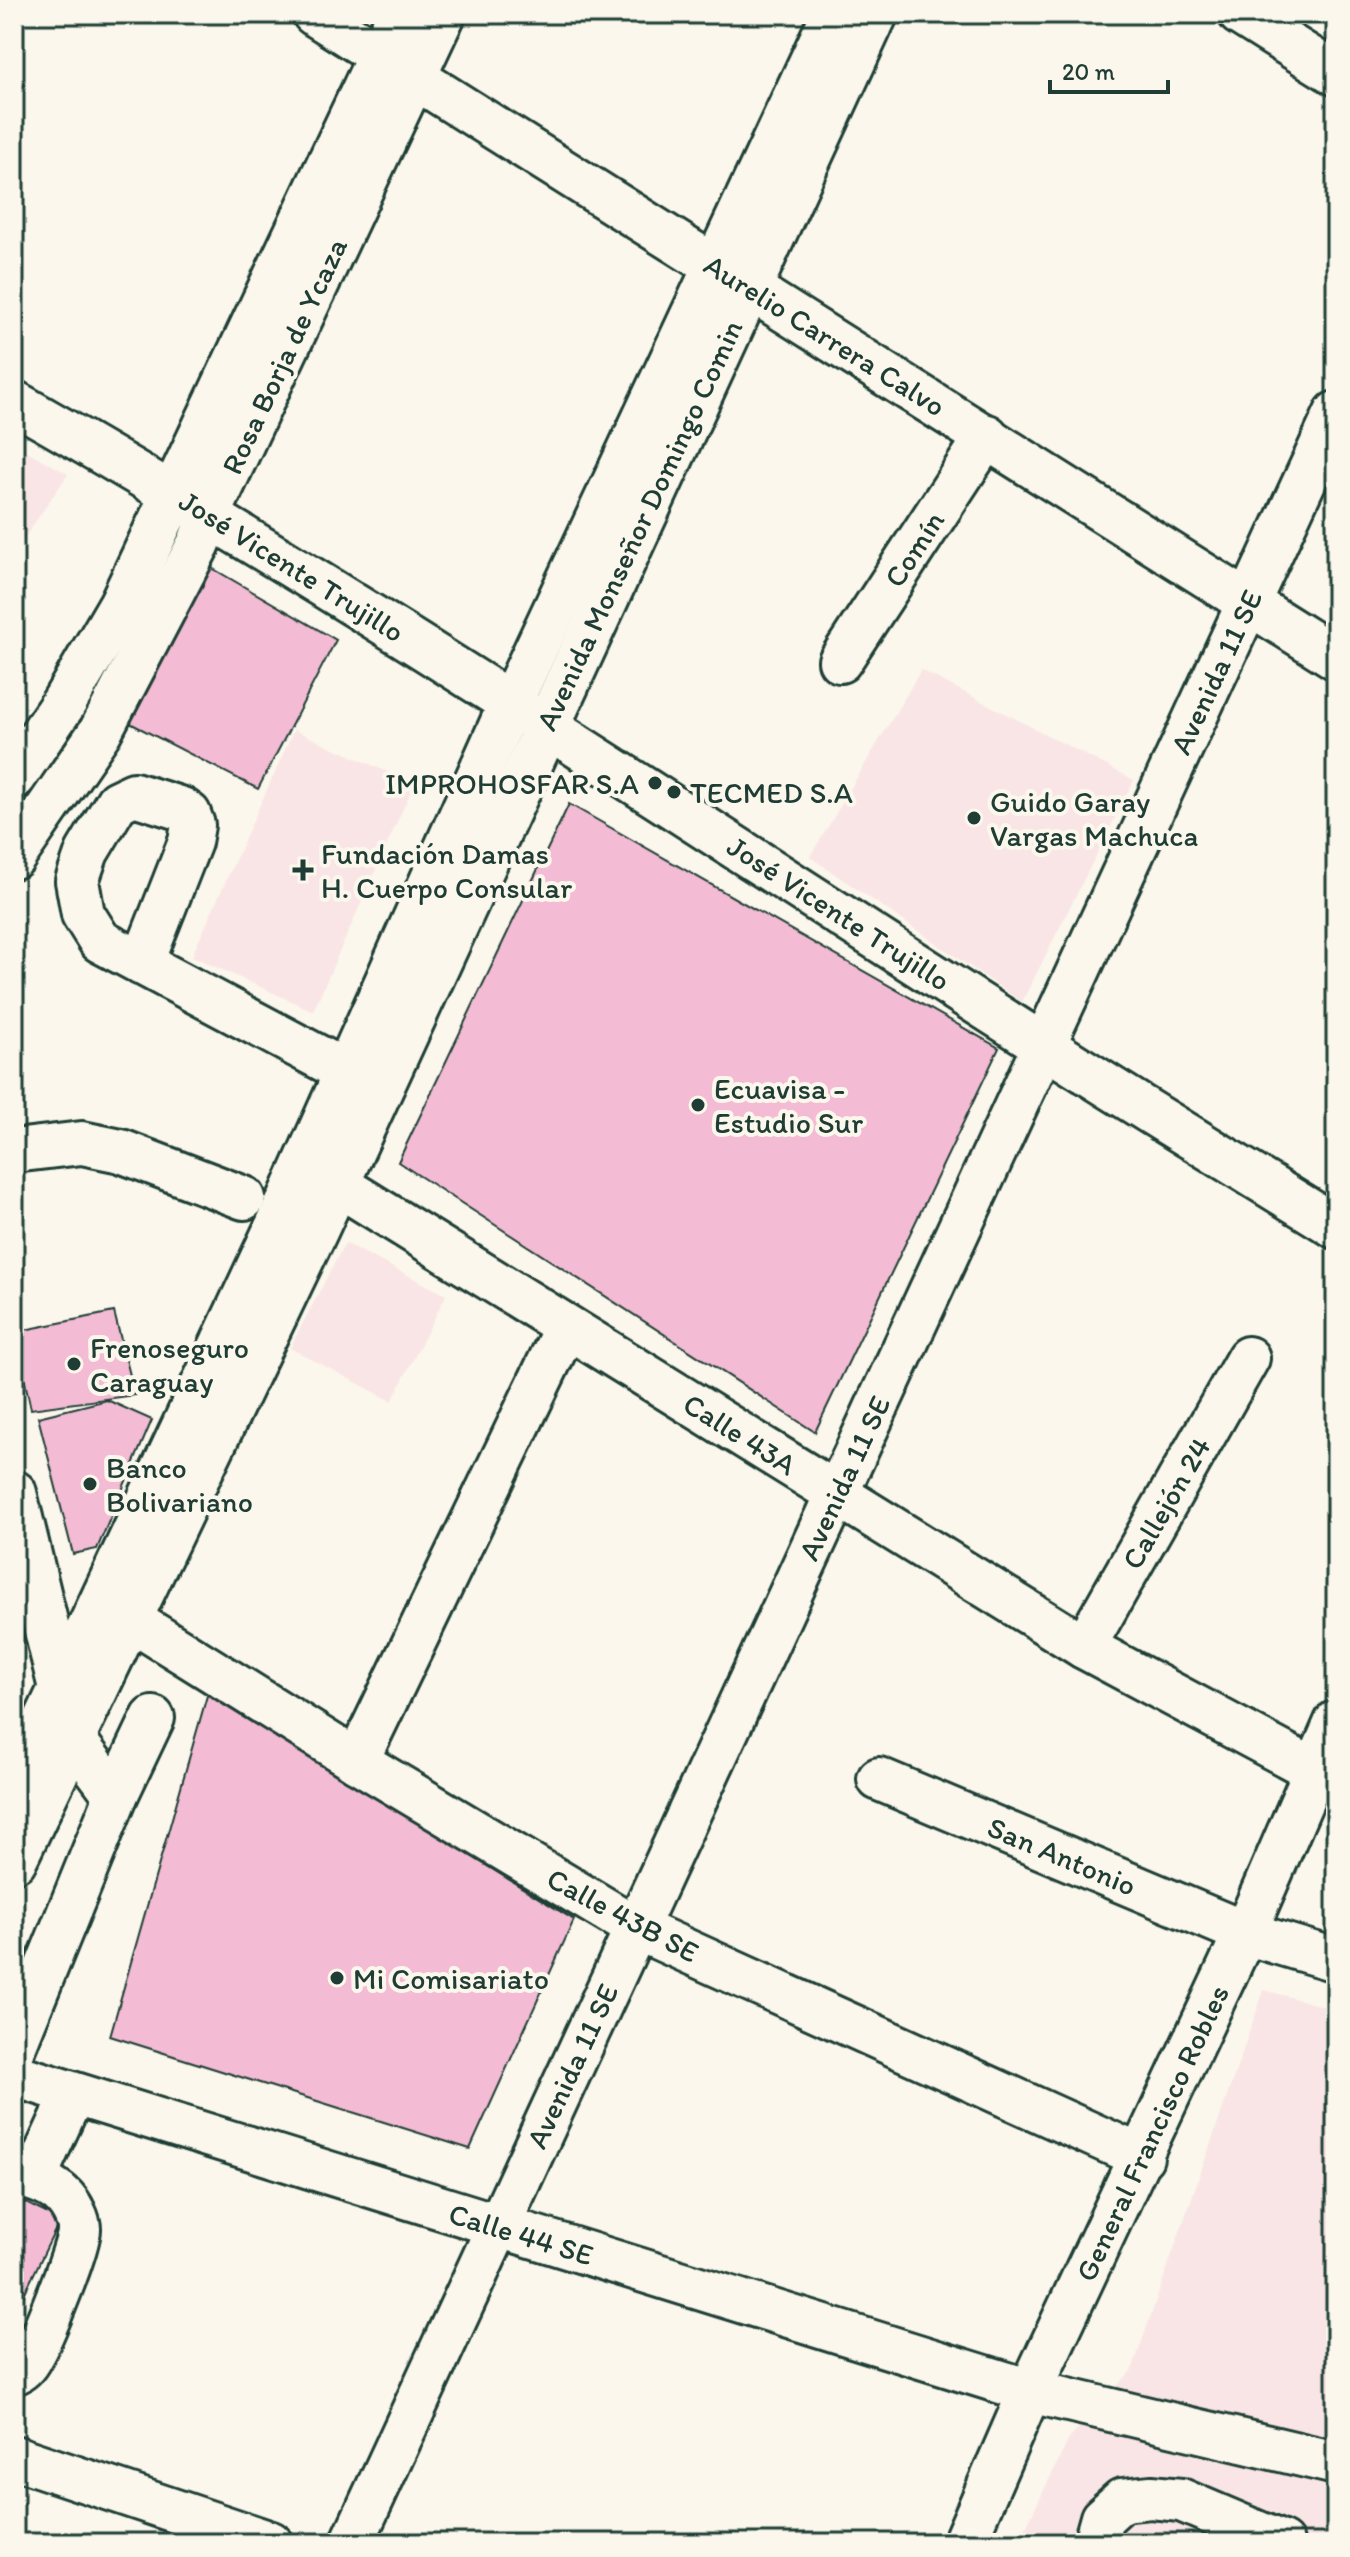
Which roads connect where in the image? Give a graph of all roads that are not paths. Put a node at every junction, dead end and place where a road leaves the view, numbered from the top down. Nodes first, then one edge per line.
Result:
1 (314, 14) edge
2 (400, 14) edge
3 (444, 14) edge
4 (833, 14) edge
5 (875, 14) edge
6 (1240, 14) edge
7 (398, 66) junction
8 (1336, 74) edge
9 (731, 276) junction
10 (14, 402) edge
11 (1336, 413) edge
12 (987, 436) junction
13 (173, 492) junction
14 (209, 515) junction
15 (1249, 601) junction
16 (1336, 658) edge
17 (840, 661) dead end
18 (529, 714) junction
19 (14, 776) edge
20 (14, 857) edge
21 (142, 964) dead end
22 (1044, 1046) junction
23 (365, 1077) junction
24 (14, 1151) edge
25 (337, 1184) junction
26 (244, 1198) dead end
27 (1336, 1227) edge
28 (566, 1327) junction
29 (1248, 1358) dead end
30 (14, 1493) edge
31 (836, 1494) junction
32 (131, 1620) junction
33 (1084, 1647) junction
34 (61, 1689) junction
35 (153, 1718) dead end
36 (1336, 1722) edge
37 (73, 1738) junction
38 (357, 1761) junction
39 (1325, 1774) edge
40 (879, 1779) dead end
41 (14, 1787) edge
42 (116, 1796) junction
43 (14, 1860) edge
44 (636, 1928) junction
45 (1245, 1933) junction
46 (1336, 1960) edge
47 (14, 2047) edge
48 (14, 2075) edge
49 (73, 2094) junction
50 (1142, 2157) junction
51 (24, 2176) edge
52 (498, 2227) junction
53 (14, 2373) edge
54 (1030, 2391) junction
55 (14, 2457) edge
56 (1336, 2463) edge
57 (271, 2543) edge
58 (352, 2543) edge
59 (964, 2543) edge
60 (1095, 2543) edge
61 (1282, 2543) edge

1 - 7 street, Aurelio Carrera Calvo
2 - 7 main road, Rosa Borja de Ycaza
3 - 7 street, Rosa Borja de Ycaza
4 - 9 street, Avenida Monseñor Domingo Comin
5 - 9 main road, Avenida Monseñor Domingo Comin
6 - 8 street
7 - 9 street, Aurelio Carrera Calvo
7 - 13 main road, Rosa Borja de Ycaza
7 - 14 street, Rosa Borja de Ycaza
9 - 12 street, Aurelio Carrera Calvo
9 - 18 main road, Avenida Monseñor Domingo Comin
10 - 13 street, José Vicente Trujillo
11 - 15 street, Avenida 11 SE
12 - 15 street, Aurelio Carrera Calvo
12 - 17 street, Comín
13 - 14 street, José Vicente Trujillo
13 - 19 main road, Rosa Borja de Ycaza
14 - 18 street, José Vicente Trujillo
14 - 20 street, Rosa Borja de Ycaza
15 - 16 street, Aurelio Carrera Calvo
15 - 22 street, Avenida 11 SE
18 - 22 street, José Vicente Trujillo
18 - 23 main road, Avenida Monseñor Domingo Comin
21 - 23 street
22 - 27 street, José Vicente Trujillo
22 - 31 street, Avenida 11 SE
23 - 25 main road, Avenida Monseñor Domingo Comin
23 - 34 street, Avenida Monseñor Domingo Comin
24 - 26 street
25 - 28 street, Calle 43A
25 - 32 main road, Avenida Monseñor Domingo Comin
28 - 31 street, Calle 43A
28 - 38 street
29 - 33 street, Callejón 24
30 - 34 main road
31 - 33 street, Calle 43A
31 - 44 street, Avenida 11 SE
32 - 37 main road, Avenida Monseñor Domingo Comin
32 - 38 street, Calle 43B SE
33 - 39 street, Calle 43A
34 - 37 main road
34 - 41 street, Avenida Monseñor Domingo Comin
35 - 42 street
36 - 39 street, General Francisco Robles
37 - 42 street
37 - 43 main road, Avenida Monseñor Domingo Comin
38 - 44 street, Calle 43B SE
39 - 45 street, General Francisco Robles
40 - 45 street, San Antonio
42 - 47 street
44 - 50 street, Calle 43B SE
44 - 52 street, Avenida 11 SE
45 - 46 street, San Antonio
45 - 50 street, General Francisco Robles
48 - 49 street, Calle 44 SE
49 - 51 street
49 - 52 street, Calle 44 SE
50 - 54 street, General Francisco Robles
51 - 53 street
52 - 54 street, Calle 44 SE
52 - 58 street, Avenida 11 SE
54 - 56 street, Calle 44 SE
54 - 59 street, General Francisco Robles
55 - 57 street
60 - 61 street

